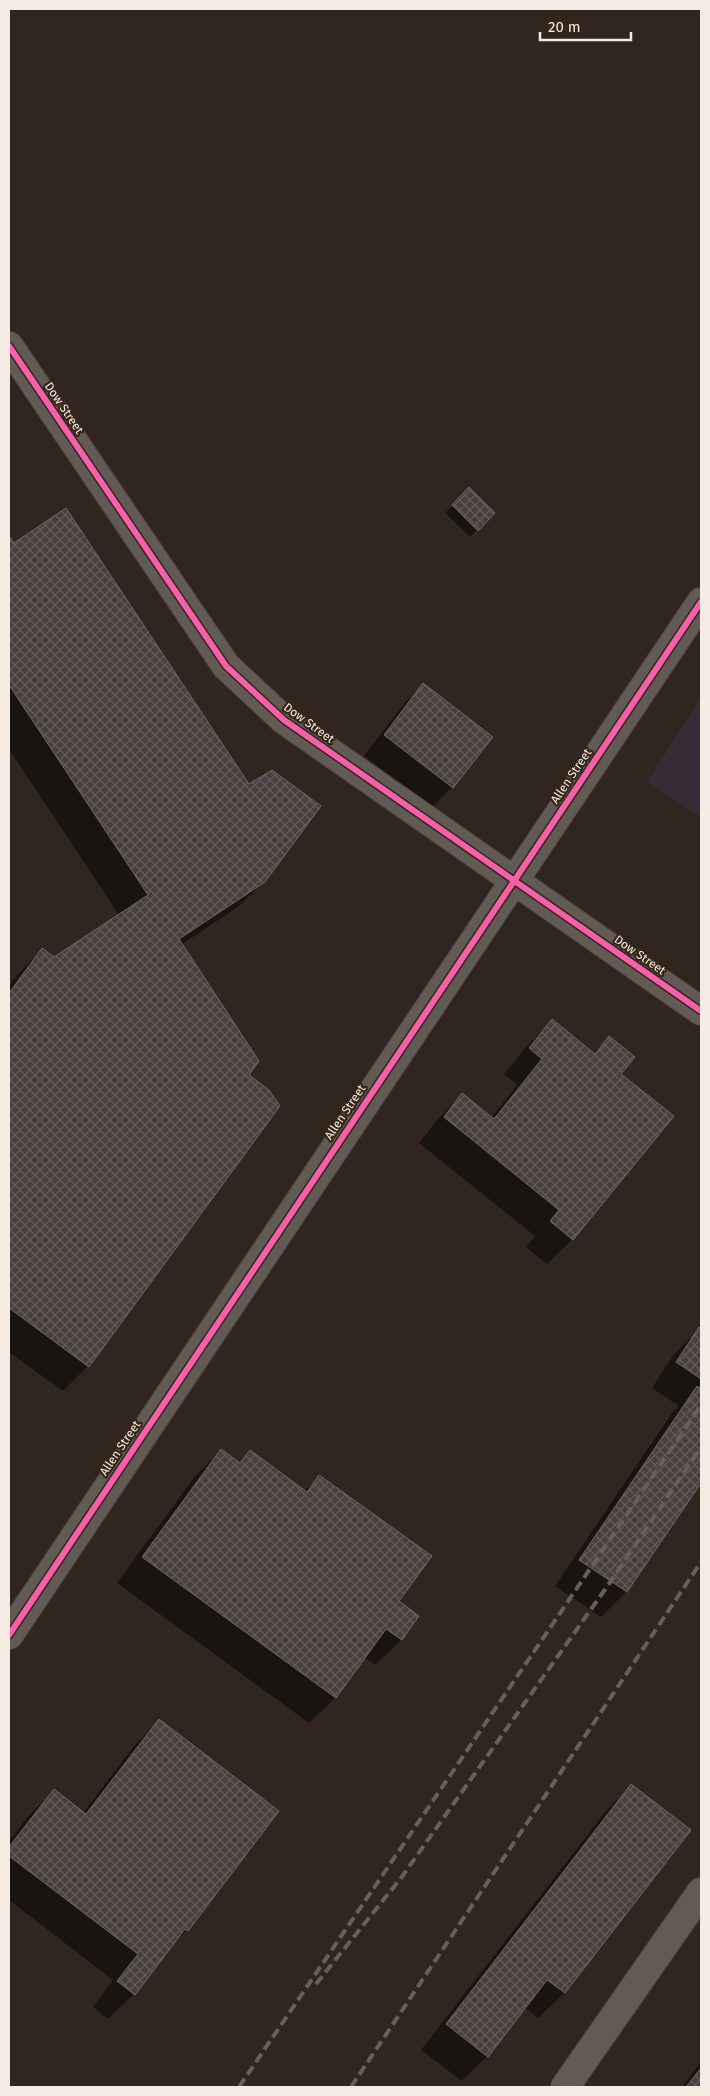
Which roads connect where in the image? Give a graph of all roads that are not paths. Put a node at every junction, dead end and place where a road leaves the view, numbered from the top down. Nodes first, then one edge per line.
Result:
1 (9, 346) edge
2 (701, 602) edge
3 (514, 881) junction
4 (701, 1011) edge
5 (9, 1635) edge
6 (701, 1892) edge
7 (565, 2087) edge

1 - 3 street, Dow Street
2 - 3 street, Allen Street
3 - 4 street, Dow Street
3 - 5 street, Allen Street
6 - 7 street

